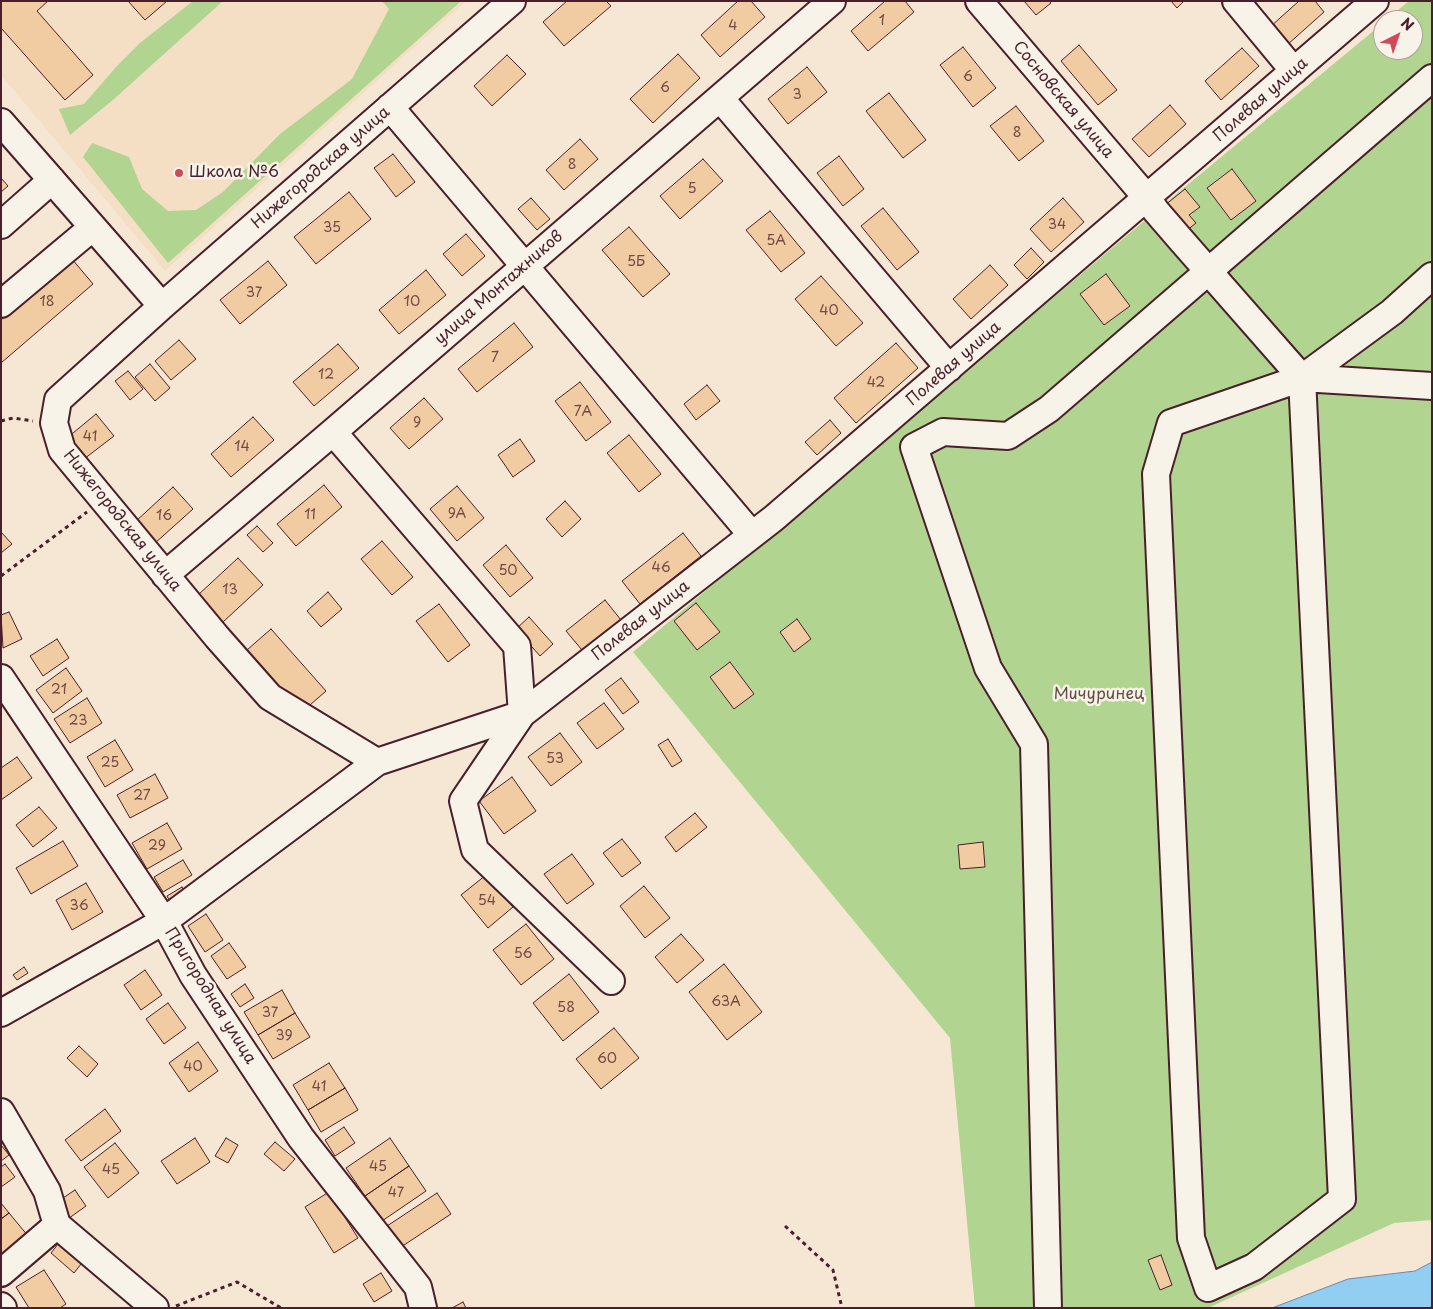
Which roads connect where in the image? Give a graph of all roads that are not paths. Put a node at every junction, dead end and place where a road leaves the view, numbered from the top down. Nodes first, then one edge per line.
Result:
1 (832, 1) edge
2 (979, 1) edge
3 (1236, 1) edge
4 (1375, 1) edge
5 (501, 5) edge
6 (1294, 71) junction
7 (1432, 78) edge
8 (720, 98) junction
9 (390, 107) junction
10 (2, 124) edge
11 (52, 180) junction
12 (1147, 198) junction
13 (1, 225) edge
14 (93, 227) junction
15 (525, 265) junction
16 (1208, 271) junction
17 (1432, 276) edge
18 (1, 304) edge
19 (162, 306) junction
20 (949, 368) junction
21 (1302, 378) junction
22 (1432, 386) edge
23 (333, 432) junction
24 (752, 535) junction
25 (165, 574) junction
26 (1, 678) edge
27 (522, 714) junction
28 (377, 762) junction
29 (164, 921) junction
30 (611, 981) dead end
31 (1, 1013) edge
32 (1, 1112) edge
33 (57, 1225) junction
34 (1, 1273) edge
35 (155, 1308) edge
36 (423, 1308) edge
37 (1048, 1308) edge

1 - 8 street, улица Монтажников
2 - 12 street, Сосновская улица
3 - 6 street
4 - 6 street, Полевая улица
5 - 9 street, Нижегородская улица
6 - 12 street, Полевая улица
7 - 16 street
8 - 15 street, улица Монтажников
8 - 20 street
9 - 15 street
9 - 19 street, Нижегородская улица
10 - 11 street
11 - 13 street
11 - 14 street
12 - 16 street, Сосновская улица
12 - 20 street, Полевая улица
14 - 18 street
14 - 19 street
15 - 23 street, улица Монтажников
15 - 24 street
16 - 21 street, Сосновская улица
16 - 37 street
17 - 21 street
19 - 25 street, Нижегородская улица
20 - 24 street, Полевая улица
21 - 21 street
21 - 22 street
23 - 25 street, улица Монтажников
23 - 27 street
24 - 27 street, Полевая улица
25 - 28 street, Нижегородская улица
26 - 29 street, Пригородная улица
27 - 28 street
27 - 30 street
28 - 29 street
29 - 31 street
29 - 36 street, Пригородная улица
32 - 33 street
33 - 34 street
33 - 35 street

